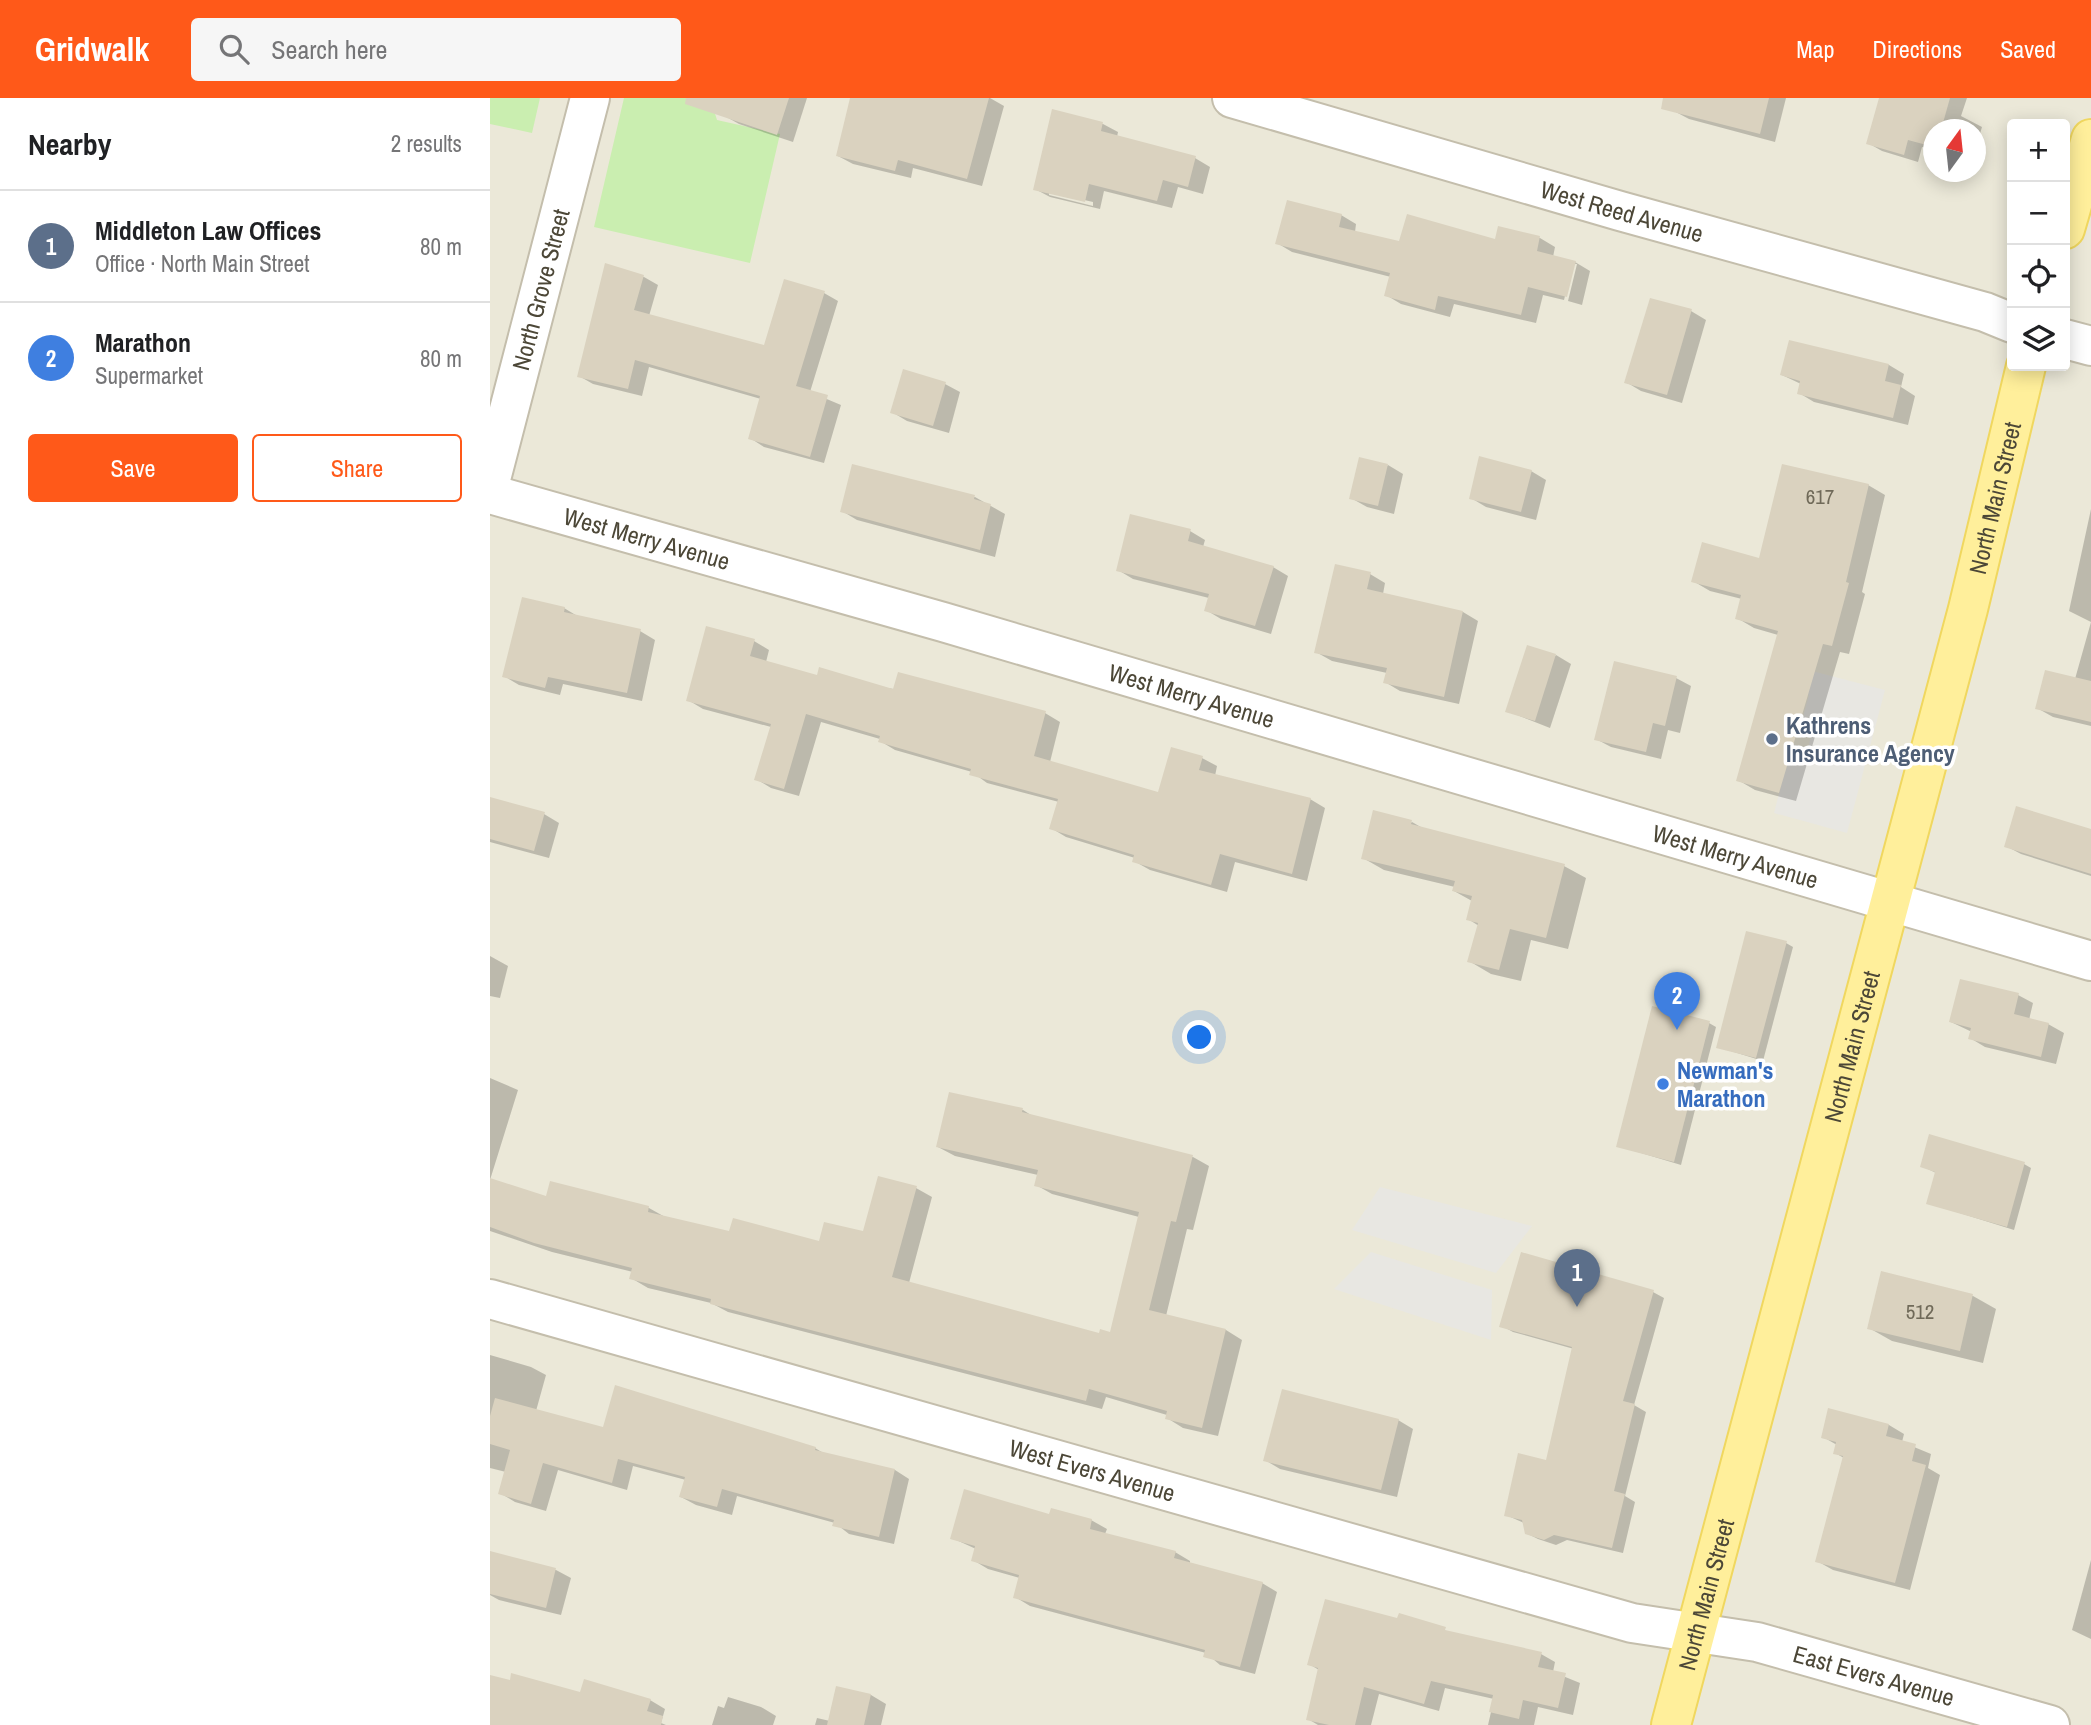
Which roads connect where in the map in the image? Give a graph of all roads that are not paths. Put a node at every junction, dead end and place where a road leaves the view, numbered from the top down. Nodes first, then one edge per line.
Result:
1 (590, 98) edge
2 (1232, 98) edge
3 (2091, 139) edge
4 (2070, 212) edge
5 (2007, 321) edge
6 (2070, 340) edge
7 (2091, 346) edge
8 (2025, 371) edge
9 (490, 483) edge
10 (490, 494) edge
11 (1891, 903) junction
12 (2091, 961) edge
13 (490, 1299) edge
14 (1696, 1632) junction
15 (1671, 1725) edge
16 (2050, 1725) edge

1 - 9 street, North Grove Street
2 - 5 street, West Reed Avenue
3 - 4 main road
6 - 7 street
8 - 11 main road, North Main Street
10 - 11 street, West Merry Avenue
11 - 12 street, West Merry Avenue
11 - 14 main road, North Main Street
13 - 14 street, West Evers Avenue
14 - 15 main road, North Main Street
14 - 16 street, East Evers Avenue

